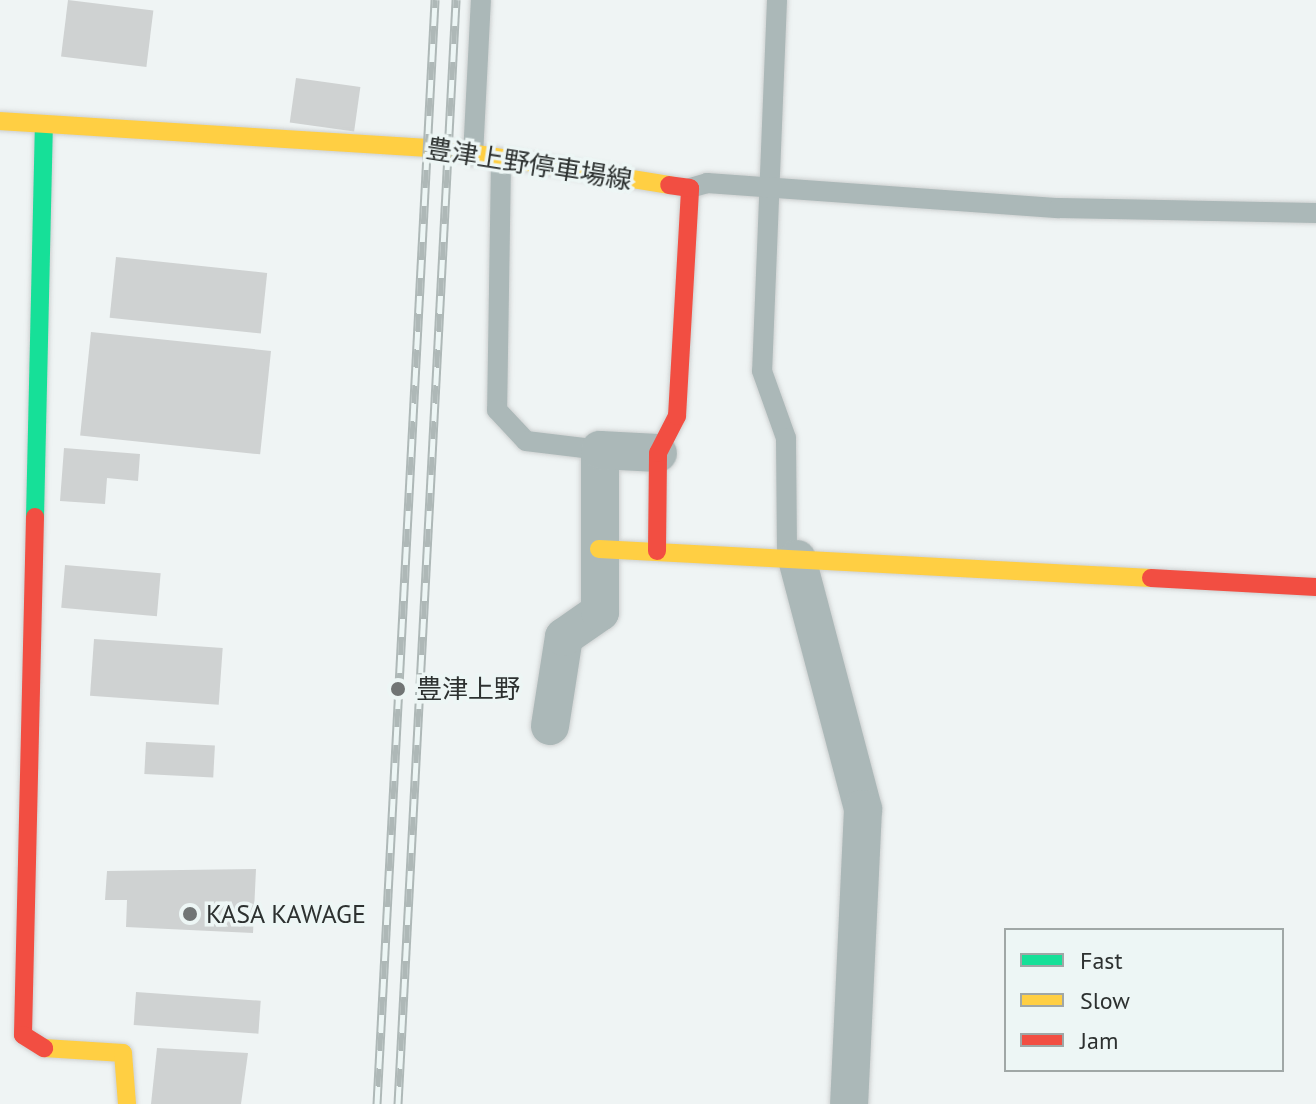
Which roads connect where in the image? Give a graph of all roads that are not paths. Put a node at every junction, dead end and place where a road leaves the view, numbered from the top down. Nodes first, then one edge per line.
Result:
1 (481, 0) edge
2 (777, 0) edge
3 (0, 121) edge
4 (44, 124) junction
5 (473, 156) junction
6 (501, 162) junction
7 (690, 188) junction
8 (767, 191) junction
9 (1316, 213) edge
10 (600, 450) junction
11 (658, 453) junction
12 (599, 549) junction
13 (657, 551) junction
14 (792, 559) junction
15 (1316, 587) edge
16 (550, 726) dead end
17 (127, 1104) edge
18 (849, 1104) edge

1 - 5 lane
2 - 8 lane
3 - 4 street, 豊津上野停車場線
4 - 5 street, 豊津上野停車場線
4 - 17 street
5 - 6 street, 豊津上野停車場線
6 - 7 street, 豊津上野停車場線
6 - 10 lane
7 - 8 lane
7 - 11 street
8 - 9 lane
8 - 14 lane
10 - 11 street
10 - 12 street
11 - 13 street
12 - 13 street
12 - 16 street
13 - 14 street
14 - 15 street
14 - 18 street

